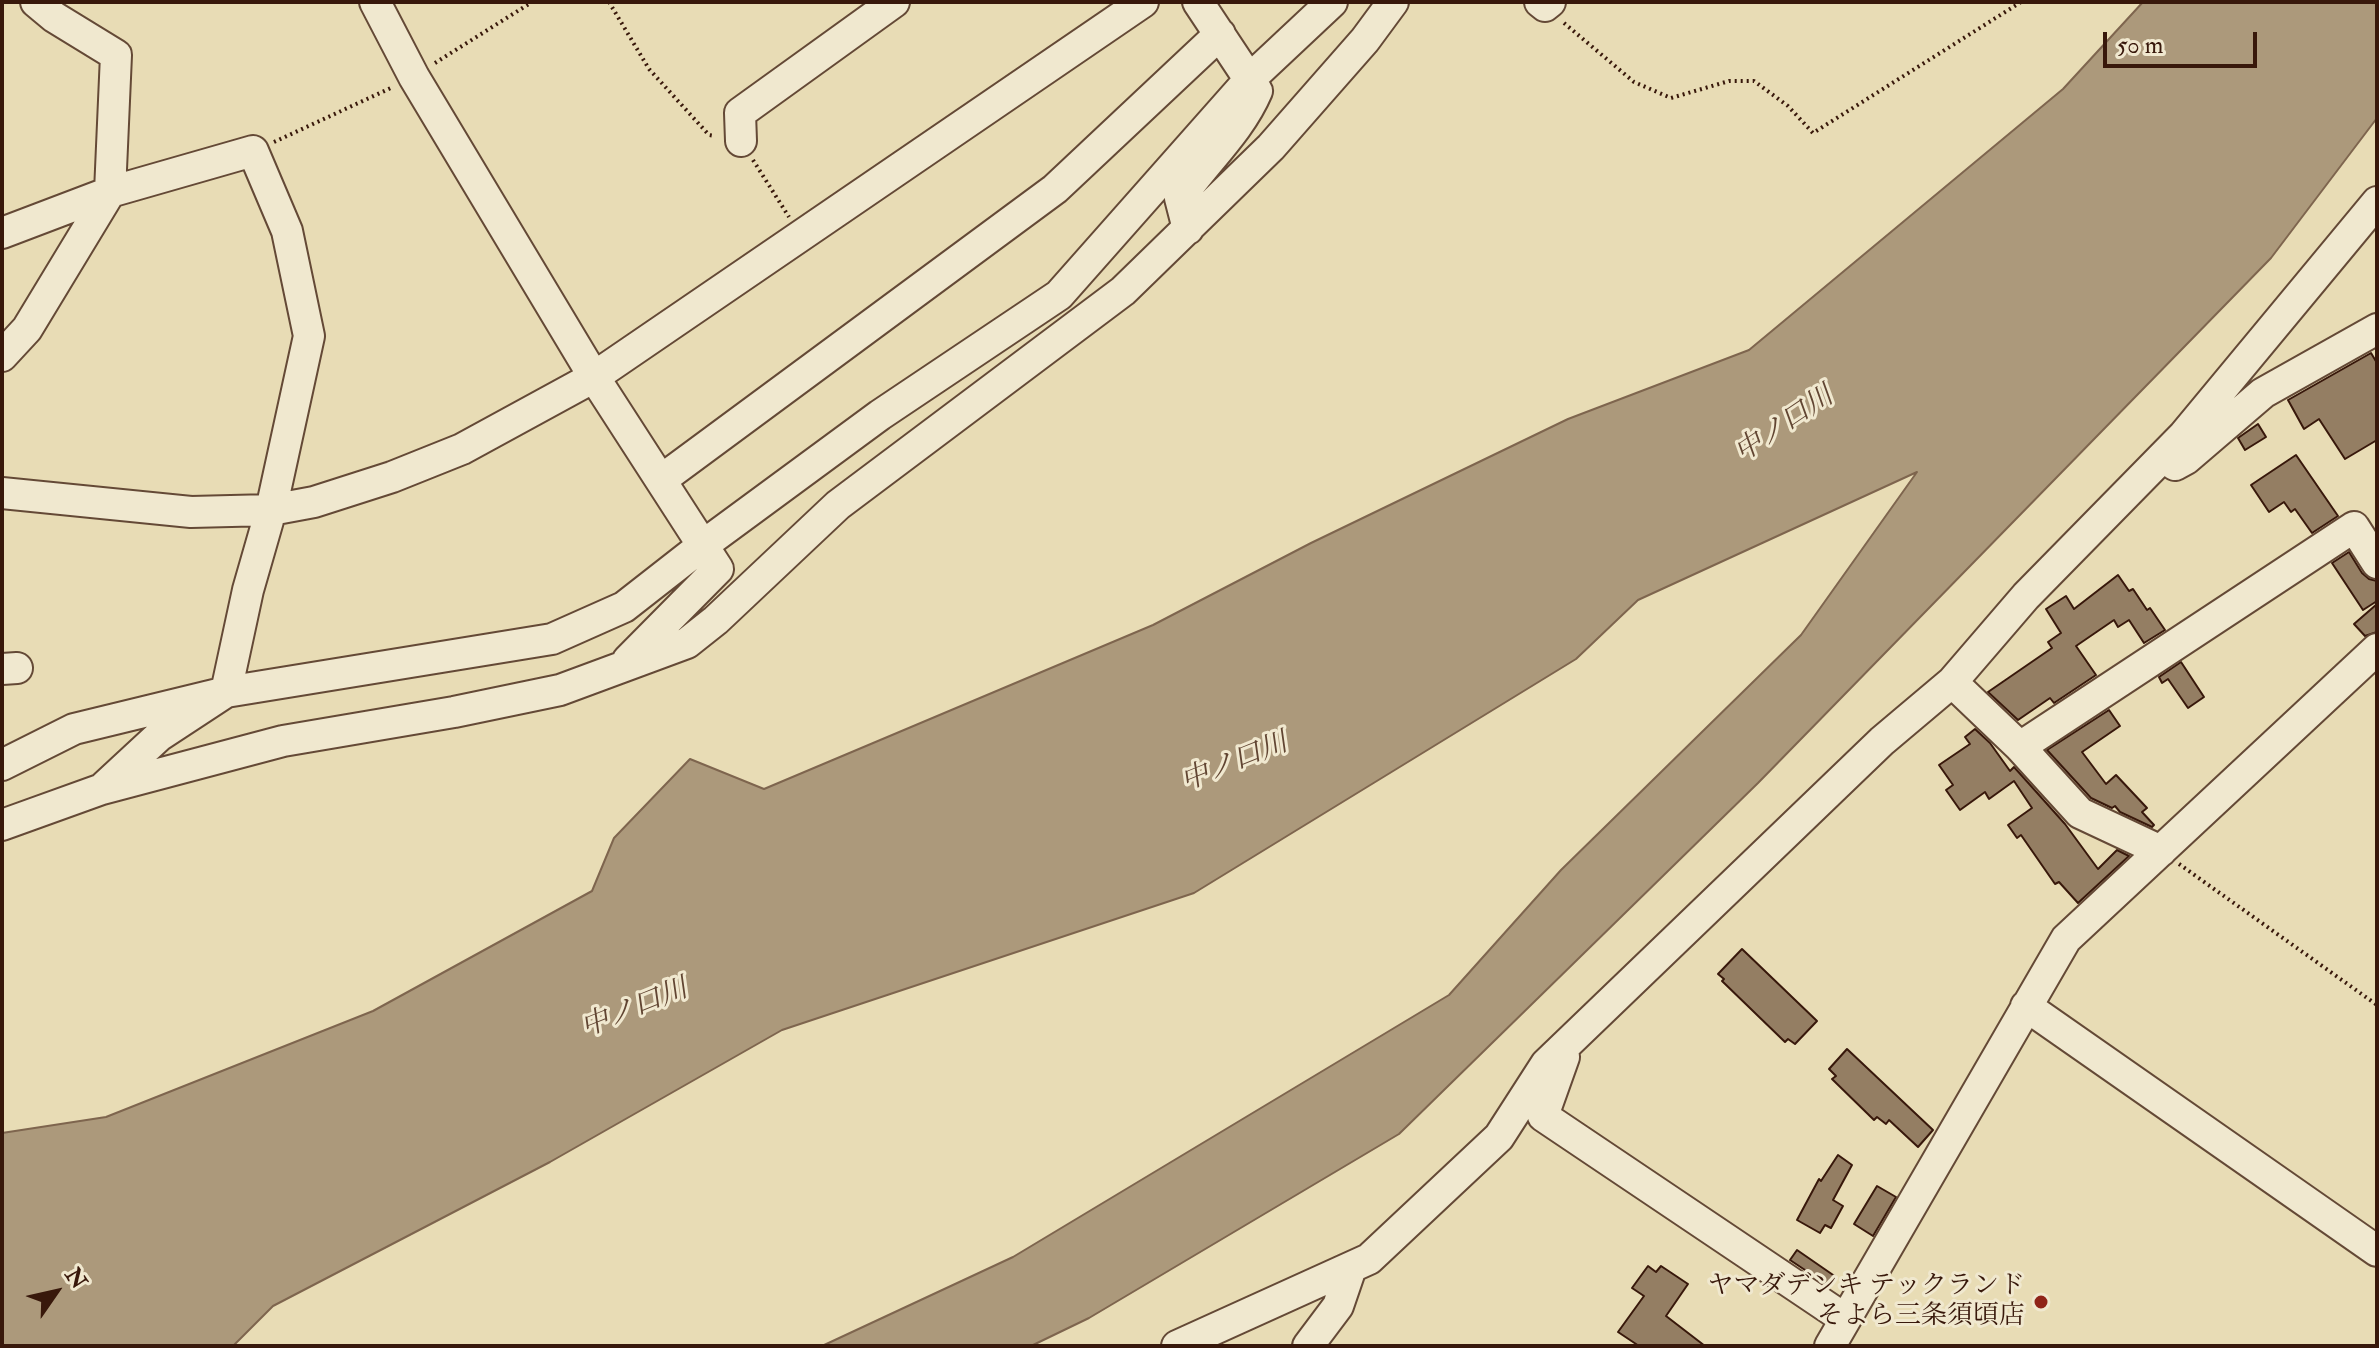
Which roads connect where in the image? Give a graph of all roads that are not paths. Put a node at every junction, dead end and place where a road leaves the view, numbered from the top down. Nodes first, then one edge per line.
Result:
1 (36, 2) edge
2 (375, 2) edge
3 (894, 2) edge
4 (1143, 2) edge
5 (1198, 2) edge
6 (1332, 2) edge
7 (1393, 2) edge
8 (1220, 34) junction
9 (1251, 78) junction
10 (741, 141) road end
11 (110, 192) junction
12 (2377, 202) edge
13 (1188, 229) junction
14 (2, 233) edge
15 (2377, 329) edge
16 (2, 356) edge
17 (594, 377) junction
18 (661, 480) junction
19 (2135, 488) junction
20 (2, 493) edge
21 (271, 510) junction
22 (702, 546) junction
23 (2377, 563) edge
24 (2377, 649) edge
25 (622, 665) junction
26 (1952, 682) junction
27 (226, 692) junction
28 (2020, 747) junction
29 (2, 765) edge
30 (102, 789) junction
31 (2, 825) edge
32 (2161, 851) junction
33 (2026, 1006) junction
34 (1570, 1040) junction
35 (2377, 1251) edge
36 (1351, 1268) junction
37 (1845, 1319) junction
38 (1177, 1346) edge
39 (1308, 1346) edge
40 (1830, 1346) edge

1 - 11 street
2 - 17 street
3 - 10 street
4 - 17 street
5 - 8 street
6 - 9 street
7 - 13 street
8 - 9 street
8 - 18 street
9 - 13 street
9 - 22 street
11 - 14 street
11 - 16 street
11 - 21 street
12 - 19 street
13 - 25 street
15 - 19 street
17 - 18 street
17 - 21 street
18 - 22 street
19 - 26 street
20 - 21 street
21 - 27 street
22 - 25 street
22 - 27 street
23 - 28 street
24 - 32 street
25 - 30 street
26 - 28 street
26 - 34 street
27 - 29 street
27 - 30 street
28 - 32 street
30 - 31 street
32 - 33 street
33 - 35 street
33 - 37 street
34 - 36 street
34 - 37 street
36 - 38 street
36 - 39 street
37 - 40 street

